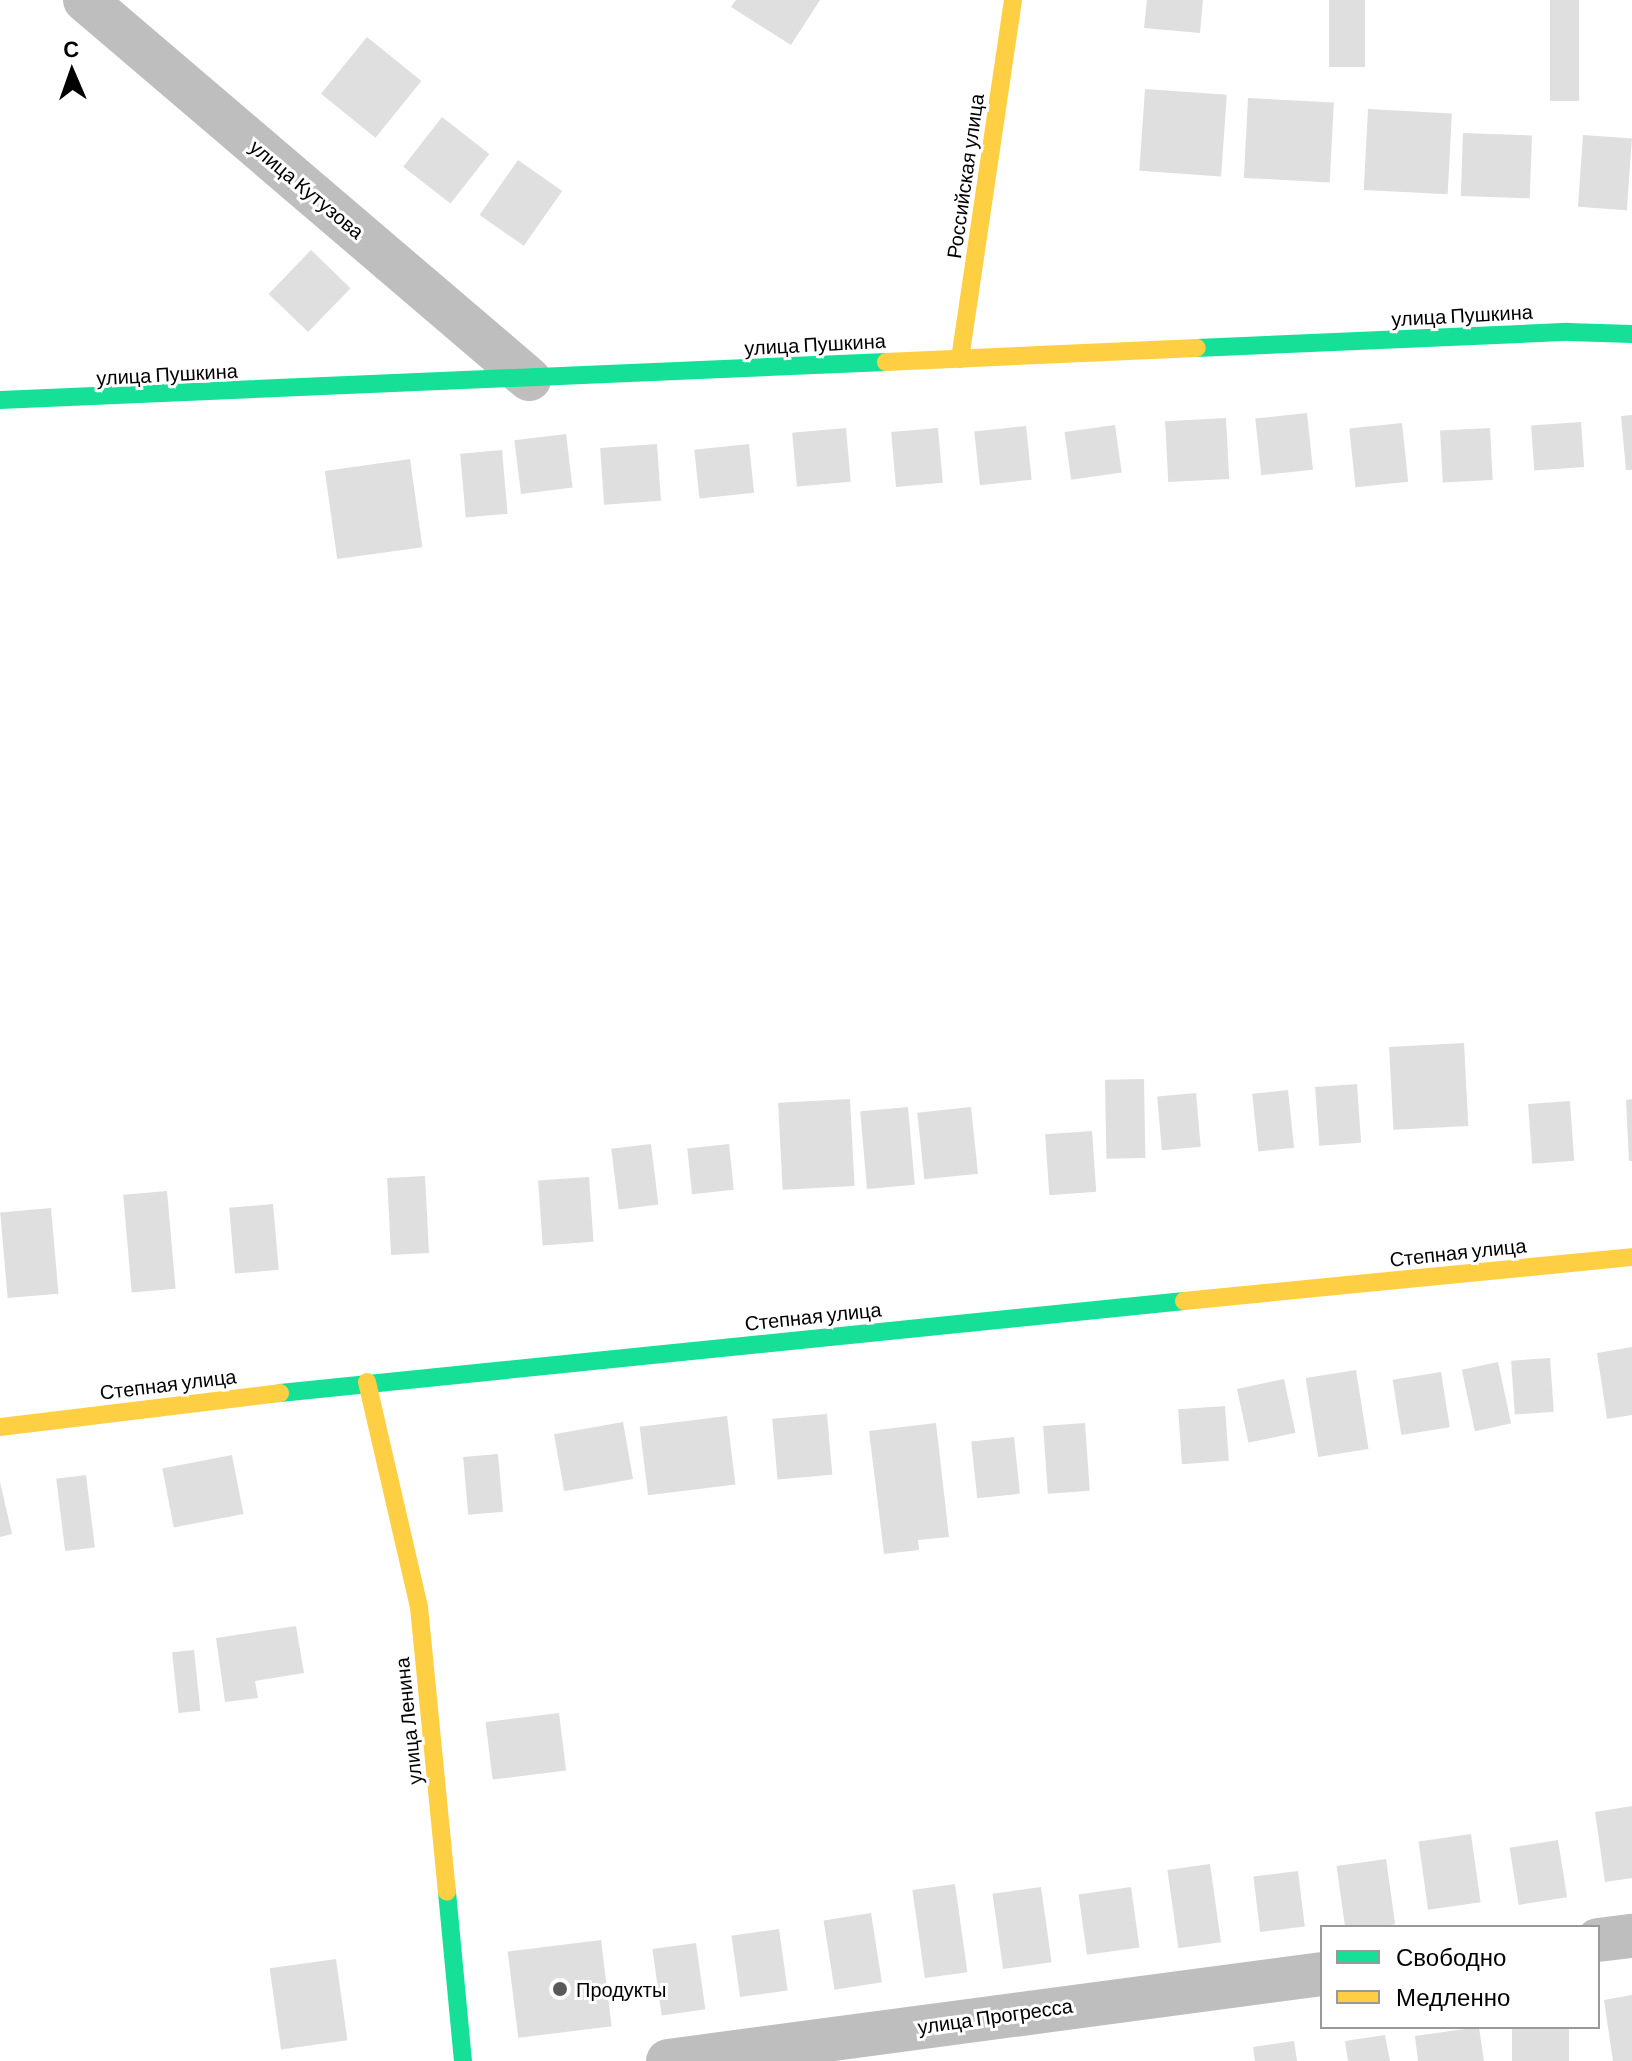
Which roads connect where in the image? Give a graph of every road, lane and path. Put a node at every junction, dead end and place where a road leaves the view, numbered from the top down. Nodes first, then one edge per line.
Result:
1 (85, 0) edge
2 (1013, 0) edge
3 (1632, 334) edge
4 (960, 359) junction
5 (529, 379) junction
6 (0, 400) edge
7 (1632, 1257) edge
8 (367, 1382) junction
9 (0, 1427) edge
10 (1632, 1936) edge
11 (1600, 1940) edge
12 (1320, 1974) edge
13 (463, 2061) edge
14 (668, 2061) edge

1 - 5 street, улица Кутузова
2 - 4 street, Российская улица
3 - 4 street, улица Пушкина
4 - 5 street, улица Пушкина
5 - 6 street, улица Пушкина
7 - 8 street, Степная улица
8 - 9 street, Степная улица
8 - 13 street, улица Ленина
10 - 11 street
12 - 14 street, улица Прогресса

